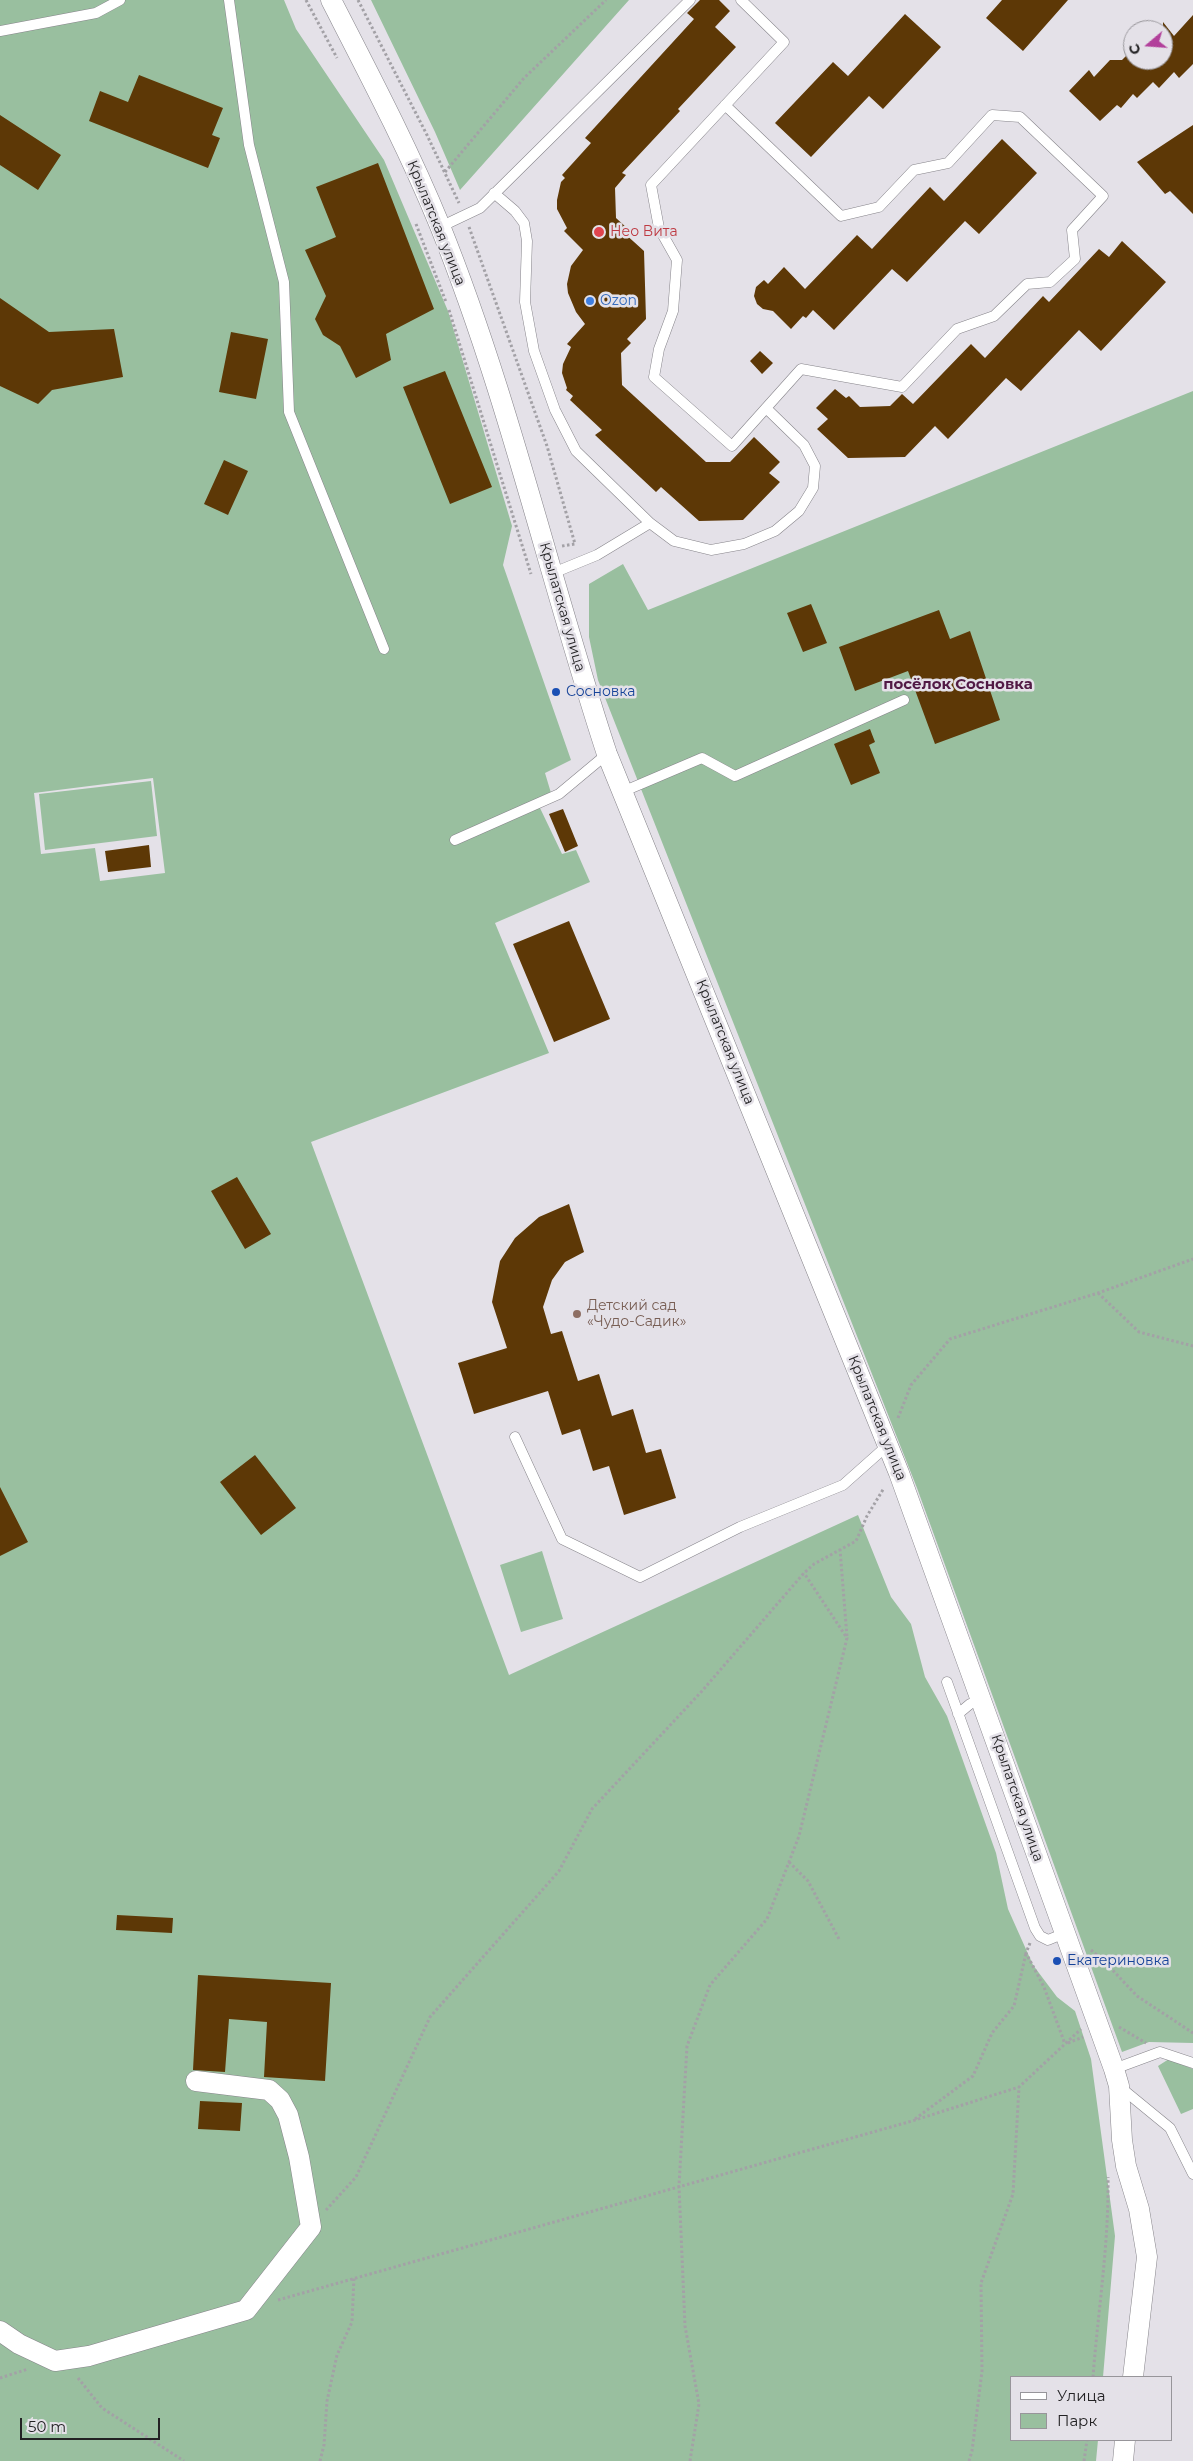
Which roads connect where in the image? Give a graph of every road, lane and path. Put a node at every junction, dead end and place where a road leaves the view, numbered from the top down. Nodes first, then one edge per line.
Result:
1 (120, 0) edge
2 (229, 0) edge
3 (306, 0) edge
4 (331, 0) edge
5 (606, 0) edge
6 (690, 0) edge
7 (741, 0) edge
8 (0, 31) edge
9 (339, 61) dead end
10 (725, 105) junction
11 (445, 172) dead end
12 (494, 193) junction
13 (414, 218) dead end
14 (440, 227) junction
15 (766, 408) junction
16 (650, 523) junction
17 (523, 553) dead end
18 (552, 573) junction
19 (384, 649) dead end
20 (904, 700) dead end
21 (607, 754) junction
22 (622, 792) junction
23 (455, 840) dead end
24 (1193, 1259) edge
25 (1098, 1293) junction
26 (1193, 1346) edge
27 (515, 1437) dead end
28 (888, 1445) junction
29 (888, 1481) dead end
30 (840, 1549) junction
31 (804, 1573) junction
32 (847, 1638) junction
33 (947, 1682) dead end
34 (982, 1699) junction
35 (958, 1714) junction
36 (789, 1862) junction
37 (1035, 1928) junction
38 (1065, 1934) junction
39 (839, 1939) dead end
40 (1084, 1944) dead end
41 (1026, 1953) junction
42 (1193, 2033) edge
43 (1092, 2034) dead end
44 (1065, 2044) junction
45 (1193, 2063) edge
46 (1117, 2078) junction
47 (196, 2081) dead end
48 (1019, 2087) junction
49 (912, 2121) junction
50 (1108, 2172) dead end
51 (1193, 2174) edge
52 (678, 2186) junction
53 (311, 2227) junction
54 (354, 2277) junction
55 (246, 2310) junction
56 (0, 2331) edge
57 (55, 2361) junction
58 (1093, 2376) edge
59 (1133, 2376) edge
60 (1087, 2441) edge
61 (1125, 2441) edge
62 (184, 2461) edge
63 (320, 2461) edge
64 (690, 2461) edge
65 (969, 2461) edge
66 (1084, 2461) edge
67 (1123, 2461) edge

1 - 8 lane
2 - 19 lane
3 - 9 path
4 - 14 street, Крылатская улица
5 - 11 path
6 - 12 lane
7 - 10 lane
10 - 15 lane
10 - 15 lane
12 - 14 lane
12 - 16 lane
13 - 17 path
14 - 18 street, Крылатская улица
15 - 16 lane
16 - 18 lane
18 - 21 street, Крылатская улица
20 - 22 lane
21 - 22 street, Крылатская улица
21 - 23 lane
22 - 28 street, Крылатская улица
24 - 25 path
25 - 26 path
25 - 28 path
27 - 28 lane
28 - 34 street, Крылатская улица
29 - 30 path
30 - 31 path
30 - 32 path
31 - 32 path
31 - 53 path
32 - 36 path
33 - 35 lane
34 - 35 lane
34 - 38 street, Крылатская улица
35 - 37 lane
36 - 39 path
36 - 52 path
37 - 38 lane
37 - 41 path
38 - 46 street, Крылатская улица
40 - 42 path
41 - 44 path
41 - 49 path
43 - 44 path
44 - 48 path
45 - 46 lane
46 - 51 lane
46 - 59 street, Крылатская улица
47 - 53 street
48 - 49 path
48 - 65 path
49 - 52 path
50 - 58 path
52 - 54 path
52 - 64 path
53 - 55 street
54 - 55 path
54 - 63 path
55 - 57 street
56 - 57 street
57 - 62 path
60 - 66 path
61 - 67 street

